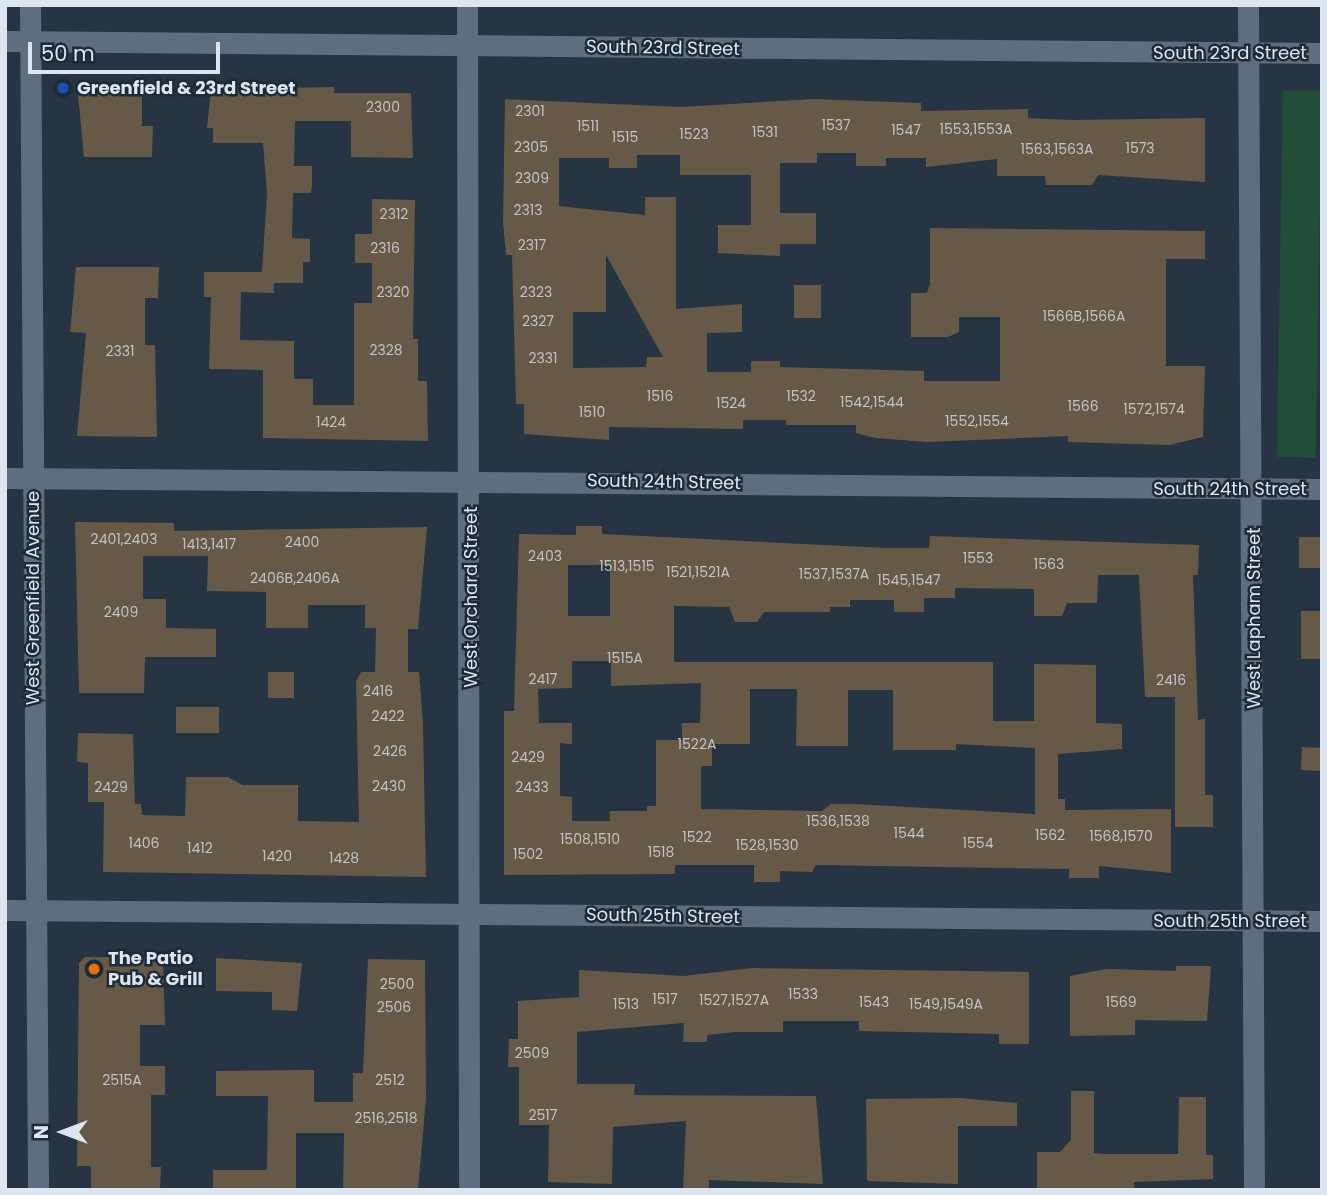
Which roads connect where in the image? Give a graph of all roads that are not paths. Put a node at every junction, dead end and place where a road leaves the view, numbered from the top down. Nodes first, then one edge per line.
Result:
1 (30, 5) edge
2 (467, 5) edge
3 (1248, 5) edge
4 (5, 41) edge
5 (31, 41) junction
6 (467, 46) junction
7 (1249, 53) junction
8 (1322, 53) edge
9 (5, 478) edge
10 (33, 478) junction
11 (471, 480) junction
12 (1254, 489) junction
13 (1322, 489) edge
14 (5, 910) edge
15 (34, 910) junction
16 (469, 915) junction
17 (1322, 921) edge
18 (1252, 922) junction
19 (38, 1190) edge
20 (469, 1190) edge
21 (1254, 1190) edge

1 - 5 street, West Greenfield Avenue
2 - 6 street, West Orchard Street
3 - 7 street, West Lapham Street
4 - 5 street, South 23rd Street
5 - 6 street, South 23rd Street
5 - 10 street, West Greenfield Avenue
6 - 7 street, South 23rd Street
6 - 11 street, West Orchard Street
7 - 8 street, South 23rd Street
7 - 12 street, West Lapham Street
9 - 10 street, South 24th Street
10 - 11 street, South 24th Street
10 - 15 street, West Greenfield Avenue
11 - 12 street, South 24th Street
11 - 16 street, West Orchard Street
12 - 13 street, South 24th Street
12 - 18 street, West Lapham Street
14 - 15 street, South 25th Street
15 - 16 street, South 25th Street
15 - 19 street, West Greenfield Avenue
16 - 18 street, South 25th Street
16 - 20 street, West Orchard Street
17 - 18 street, South 25th Street
18 - 21 street, West Lapham Street

